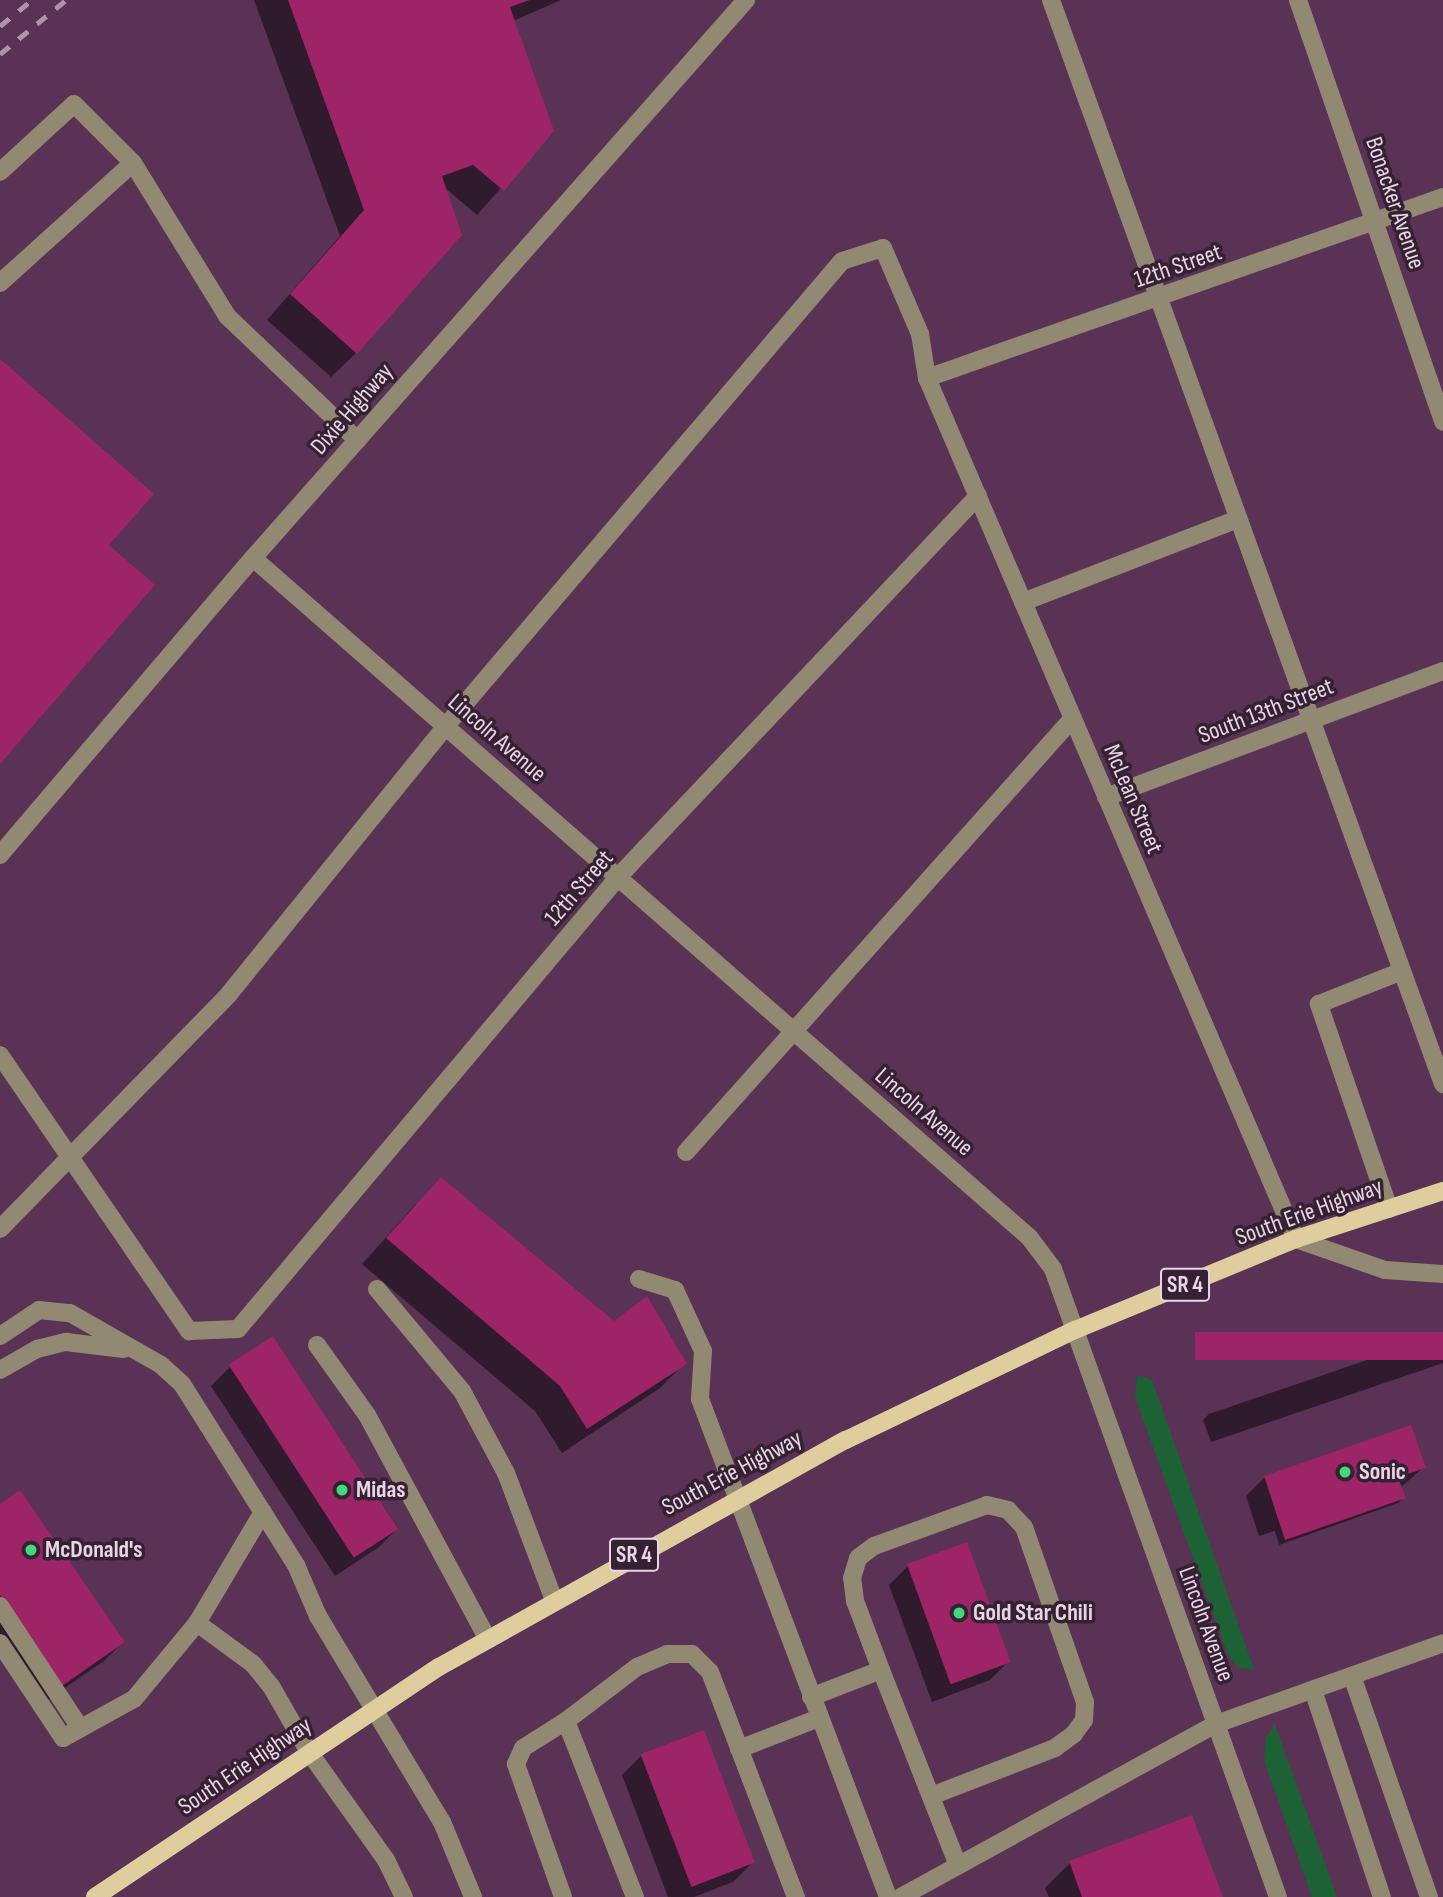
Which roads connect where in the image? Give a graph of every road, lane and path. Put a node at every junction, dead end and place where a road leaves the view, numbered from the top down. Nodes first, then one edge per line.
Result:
1 (747, 0) edge
2 (1051, 0) edge
3 (1298, 0) edge
4 (133, 163) junction
5 (0, 172) edge
6 (1443, 197) edge
7 (1377, 223) junction
8 (0, 283) edge
9 (1157, 299) junction
10 (927, 377) junction
11 (1443, 422) edge
12 (357, 440) junction
13 (978, 496) junction
14 (1236, 520) junction
15 (253, 558) junction
16 (1023, 602) junction
17 (1443, 671) edge
18 (1072, 719) junction
19 (1308, 721) junction
20 (446, 727) junction
21 (1106, 797) junction
22 (0, 855) edge
23 (620, 876) junction
24 (1400, 972) junction
25 (793, 1029) junction
26 (0, 1055) edge
27 (1443, 1084) edge
28 (686, 1152) dead end
29 (66, 1157) junction
30 (1443, 1191) edge
31 (1390, 1209) junction
32 (0, 1229) edge
33 (1296, 1239) junction
34 (1443, 1274) edge
35 (639, 1279) dead end
36 (377, 1289) dead end
37 (1075, 1330) junction
38 (0, 1336) edge
39 (317, 1345) dead end
40 (131, 1350) junction
41 (0, 1370) edge
42 (736, 1498) junction
43 (263, 1512) junction
44 (554, 1600) junction
45 (0, 1606) edge
46 (197, 1623) junction
47 (487, 1638) junction
48 (0, 1643) edge
49 (1443, 1643) edge
50 (881, 1670) junction
51 (1352, 1675) junction
52 (1313, 1690) junction
53 (811, 1696) junction
54 (373, 1711) junction
55 (820, 1718) junction
56 (566, 1721) junction
57 (1216, 1724) junction
58 (80, 1728) junction
59 (739, 1749) junction
60 (309, 1752) junction
61 (931, 1796) junction
62 (958, 1865) junction
63 (95, 1897) edge
64 (404, 1897) edge
65 (473, 1897) edge
66 (563, 1897) edge
67 (635, 1897) edge
68 (796, 1897) edge
69 (888, 1897) edge
70 (901, 1897) edge
71 (1278, 1897) edge
72 (1382, 1897) edge
73 (1429, 1897) edge

1 - 12 street, Dixie Highway
2 - 9 street
3 - 7 street, Bonacker Avenue
4 - 5 street
4 - 8 street
4 - 12 street
6 - 7 street, 12th Street
7 - 9 street, 12th Street
7 - 11 street, Bonacker Avenue
9 - 10 street, 12th Street
9 - 14 street
10 - 13 street, McLean Street
10 - 20 street, McLean Street
12 - 15 street, Dixie Highway
13 - 16 street, McLean Street
13 - 23 street, 12th Street
14 - 16 street
14 - 19 street
15 - 20 street, Lincoln Avenue
15 - 22 street, Dixie Highway
16 - 18 street, McLean Street
17 - 19 street, South 13th Street
18 - 21 street, McLean Street
18 - 25 street
19 - 21 street, South 13th Street
19 - 24 street
20 - 23 street, Lincoln Avenue
20 - 29 street
21 - 33 street, McLean Street
23 - 25 street, Lincoln Avenue
23 - 29 street, 12th Street
24 - 27 street
24 - 31 street
25 - 28 street
25 - 37 street, Lincoln Avenue
26 - 29 street
29 - 32 street
30 - 31 main road, South Erie Highway / SR 4
31 - 33 main road, South Erie Highway / SR 4
33 - 34 street
33 - 37 main road, South Erie Highway / SR 4
35 - 42 street
36 - 44 street
37 - 42 main road, South Erie Highway / SR 4
37 - 57 street, Lincoln Avenue
38 - 40 street
39 - 47 street
40 - 41 street
40 - 43 street
42 - 44 main road, South Erie Highway / SR 4
42 - 53 street
43 - 46 street
43 - 54 street
44 - 47 main road, South Erie Highway / SR 4
45 - 58 street
46 - 58 street
46 - 60 street
47 - 54 main road, South Erie Highway / SR 4
48 - 58 street
49 - 51 street
50 - 53 street
50 - 61 street
50 - 61 street
51 - 52 street
51 - 73 street
52 - 57 street
52 - 72 street
53 - 55 street
54 - 60 main road, South Erie Highway / SR 4
54 - 65 street
55 - 59 street
55 - 69 street
56 - 59 street
56 - 66 street
56 - 67 street
57 - 62 street
57 - 71 street, Lincoln Avenue
59 - 68 street
60 - 63 main road, South Erie Highway / SR 4
60 - 64 street
61 - 62 street
62 - 70 street

